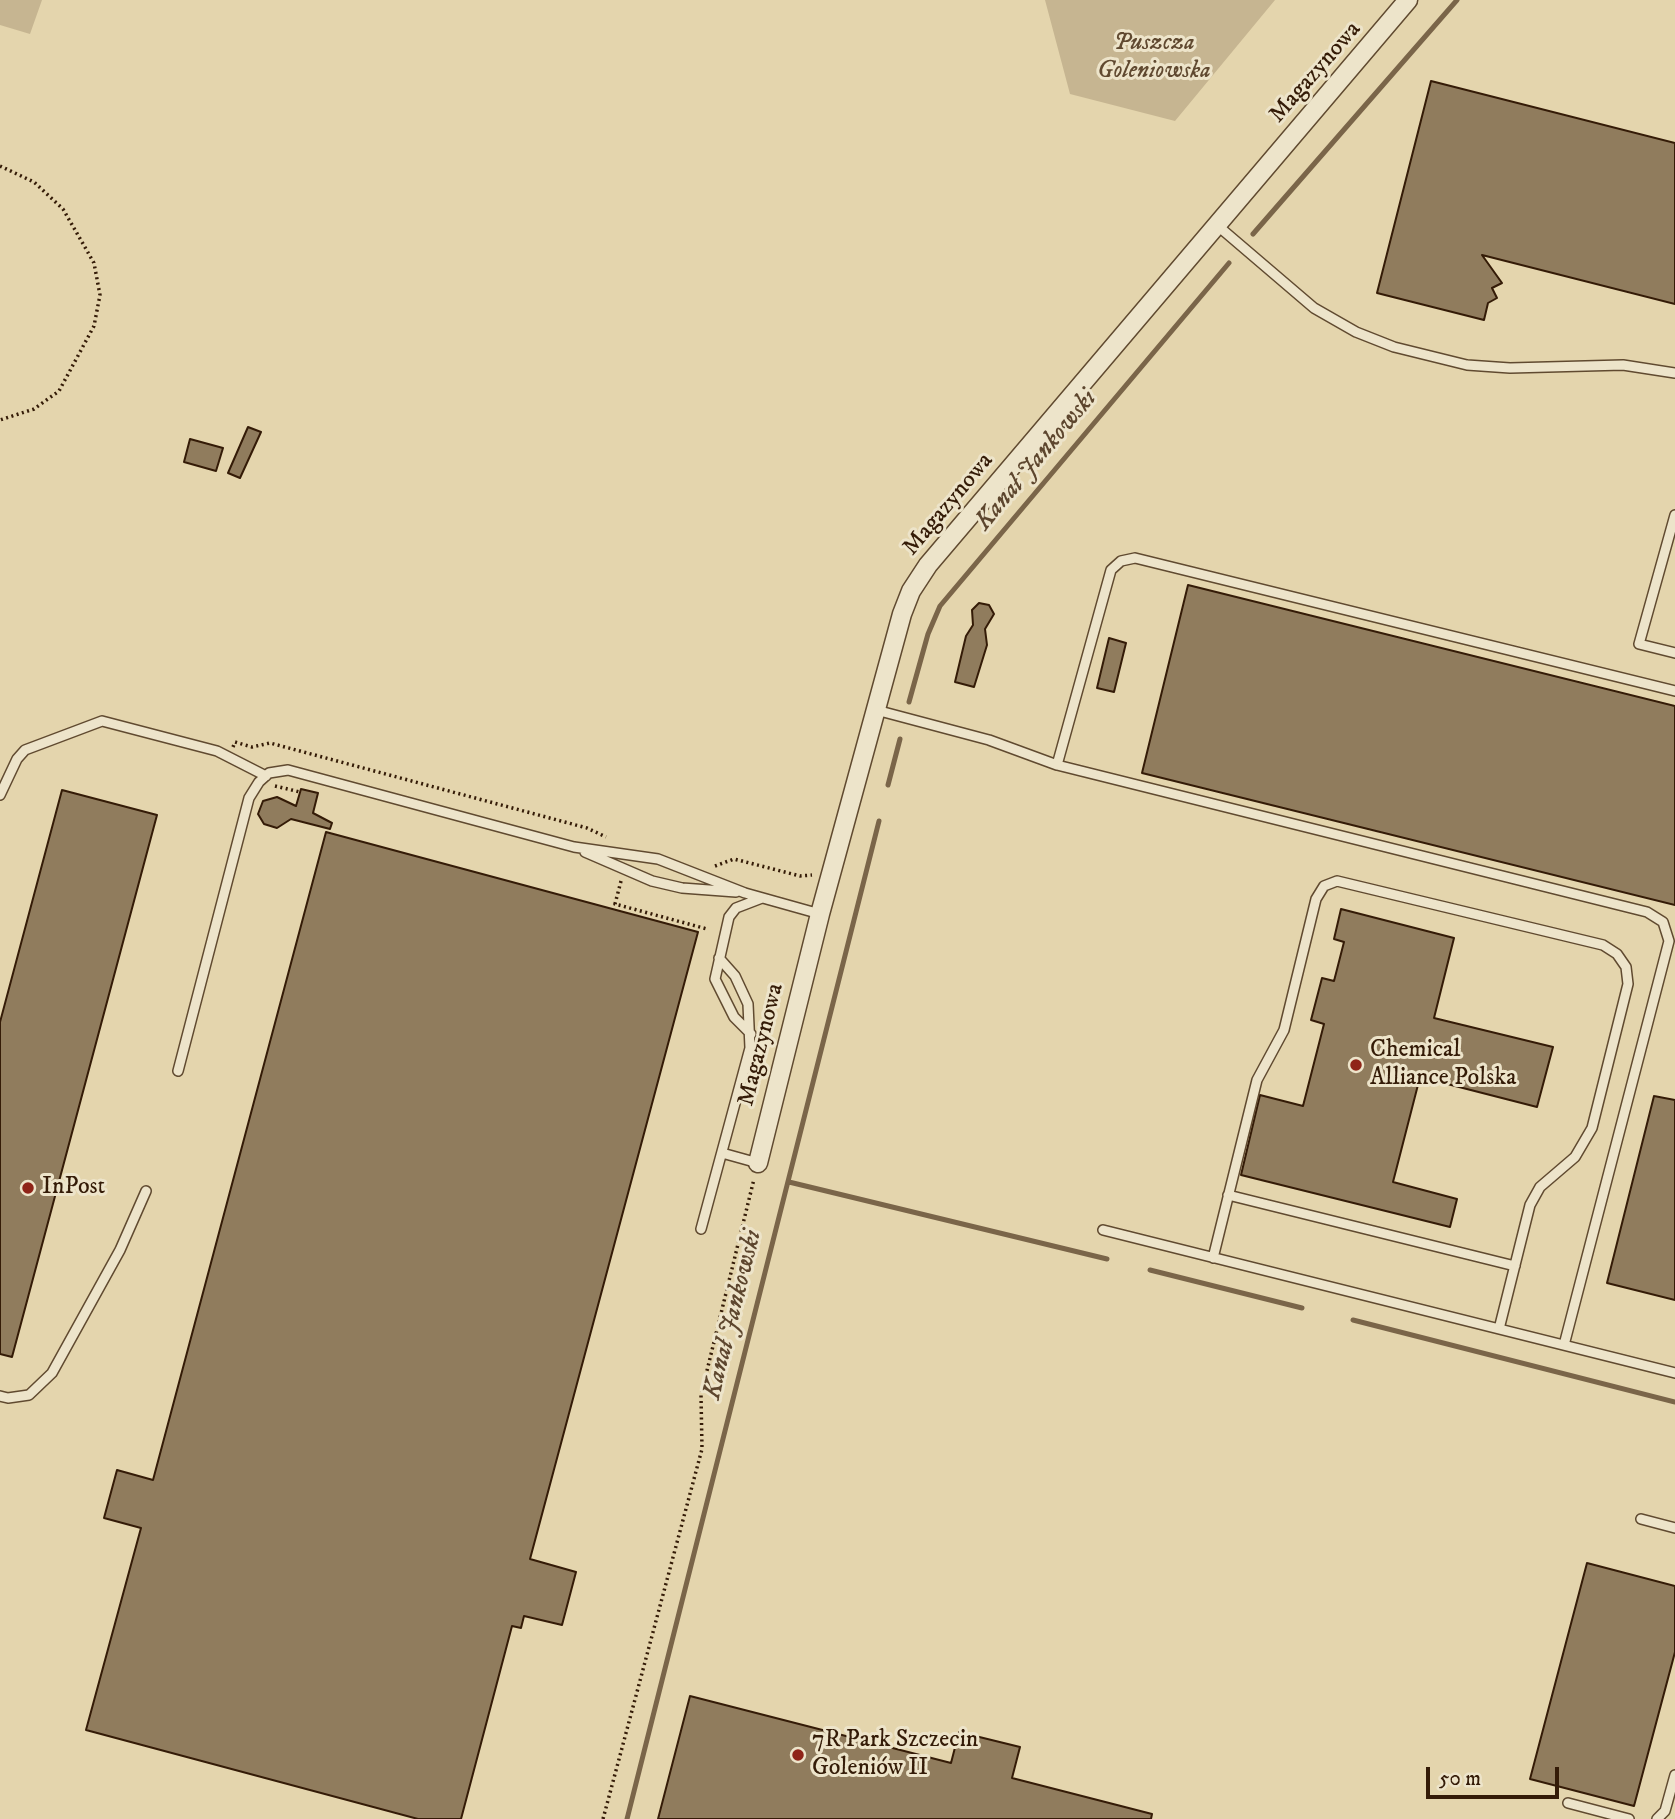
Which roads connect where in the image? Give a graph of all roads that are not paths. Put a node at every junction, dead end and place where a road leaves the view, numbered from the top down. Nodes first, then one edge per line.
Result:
1 (1408, 0) edge
2 (1217, 226) junction
3 (1675, 373) edge
4 (1675, 515) edge
5 (1675, 653) edge
6 (1675, 691) edge
7 (876, 710) junction
8 (1057, 765) junction
9 (262, 779) junction
10 (0, 796) edge
11 (574, 847) junction
12 (745, 893) junction
13 (762, 898) junction
14 (820, 915) junction
15 (719, 958) junction
16 (751, 1034) junction
17 (178, 1072) dead end
18 (722, 1153) junction
19 (758, 1163) joint
20 (146, 1191) dead end
21 (1228, 1195) junction
22 (701, 1229) dead end
23 (1103, 1230) dead end
24 (1213, 1258) junction
25 (1515, 1266) junction
26 (1499, 1329) junction
27 (1564, 1345) junction
28 (1675, 1373) edge
29 (0, 1396) edge
30 (1641, 1519) dead end
31 (1675, 1528) edge
32 (1675, 1775) edge
33 (1568, 1803) dead end
34 (1629, 1819) edge
35 (1657, 1819) edge

1 - 2 street, Magazynowa
2 - 3 lane
2 - 7 street, Magazynowa
4 - 5 lane
6 - 8 lane
7 - 8 lane
7 - 14 street, Magazynowa
8 - 27 lane
9 - 10 lane
9 - 11 lane
9 - 17 lane
11 - 12 lane
11 - 12 lane
12 - 13 lane
13 - 14 lane
13 - 15 lane
14 - 19 street, Magazynowa
15 - 16 lane
15 - 16 lane
16 - 18 lane
18 - 19 lane
18 - 22 lane
20 - 29 lane
21 - 24 lane
21 - 25 lane
21 - 25 lane
23 - 24 lane
24 - 26 lane
25 - 26 lane
26 - 27 lane
27 - 28 lane
30 - 31 lane
32 - 35 lane
33 - 34 lane

